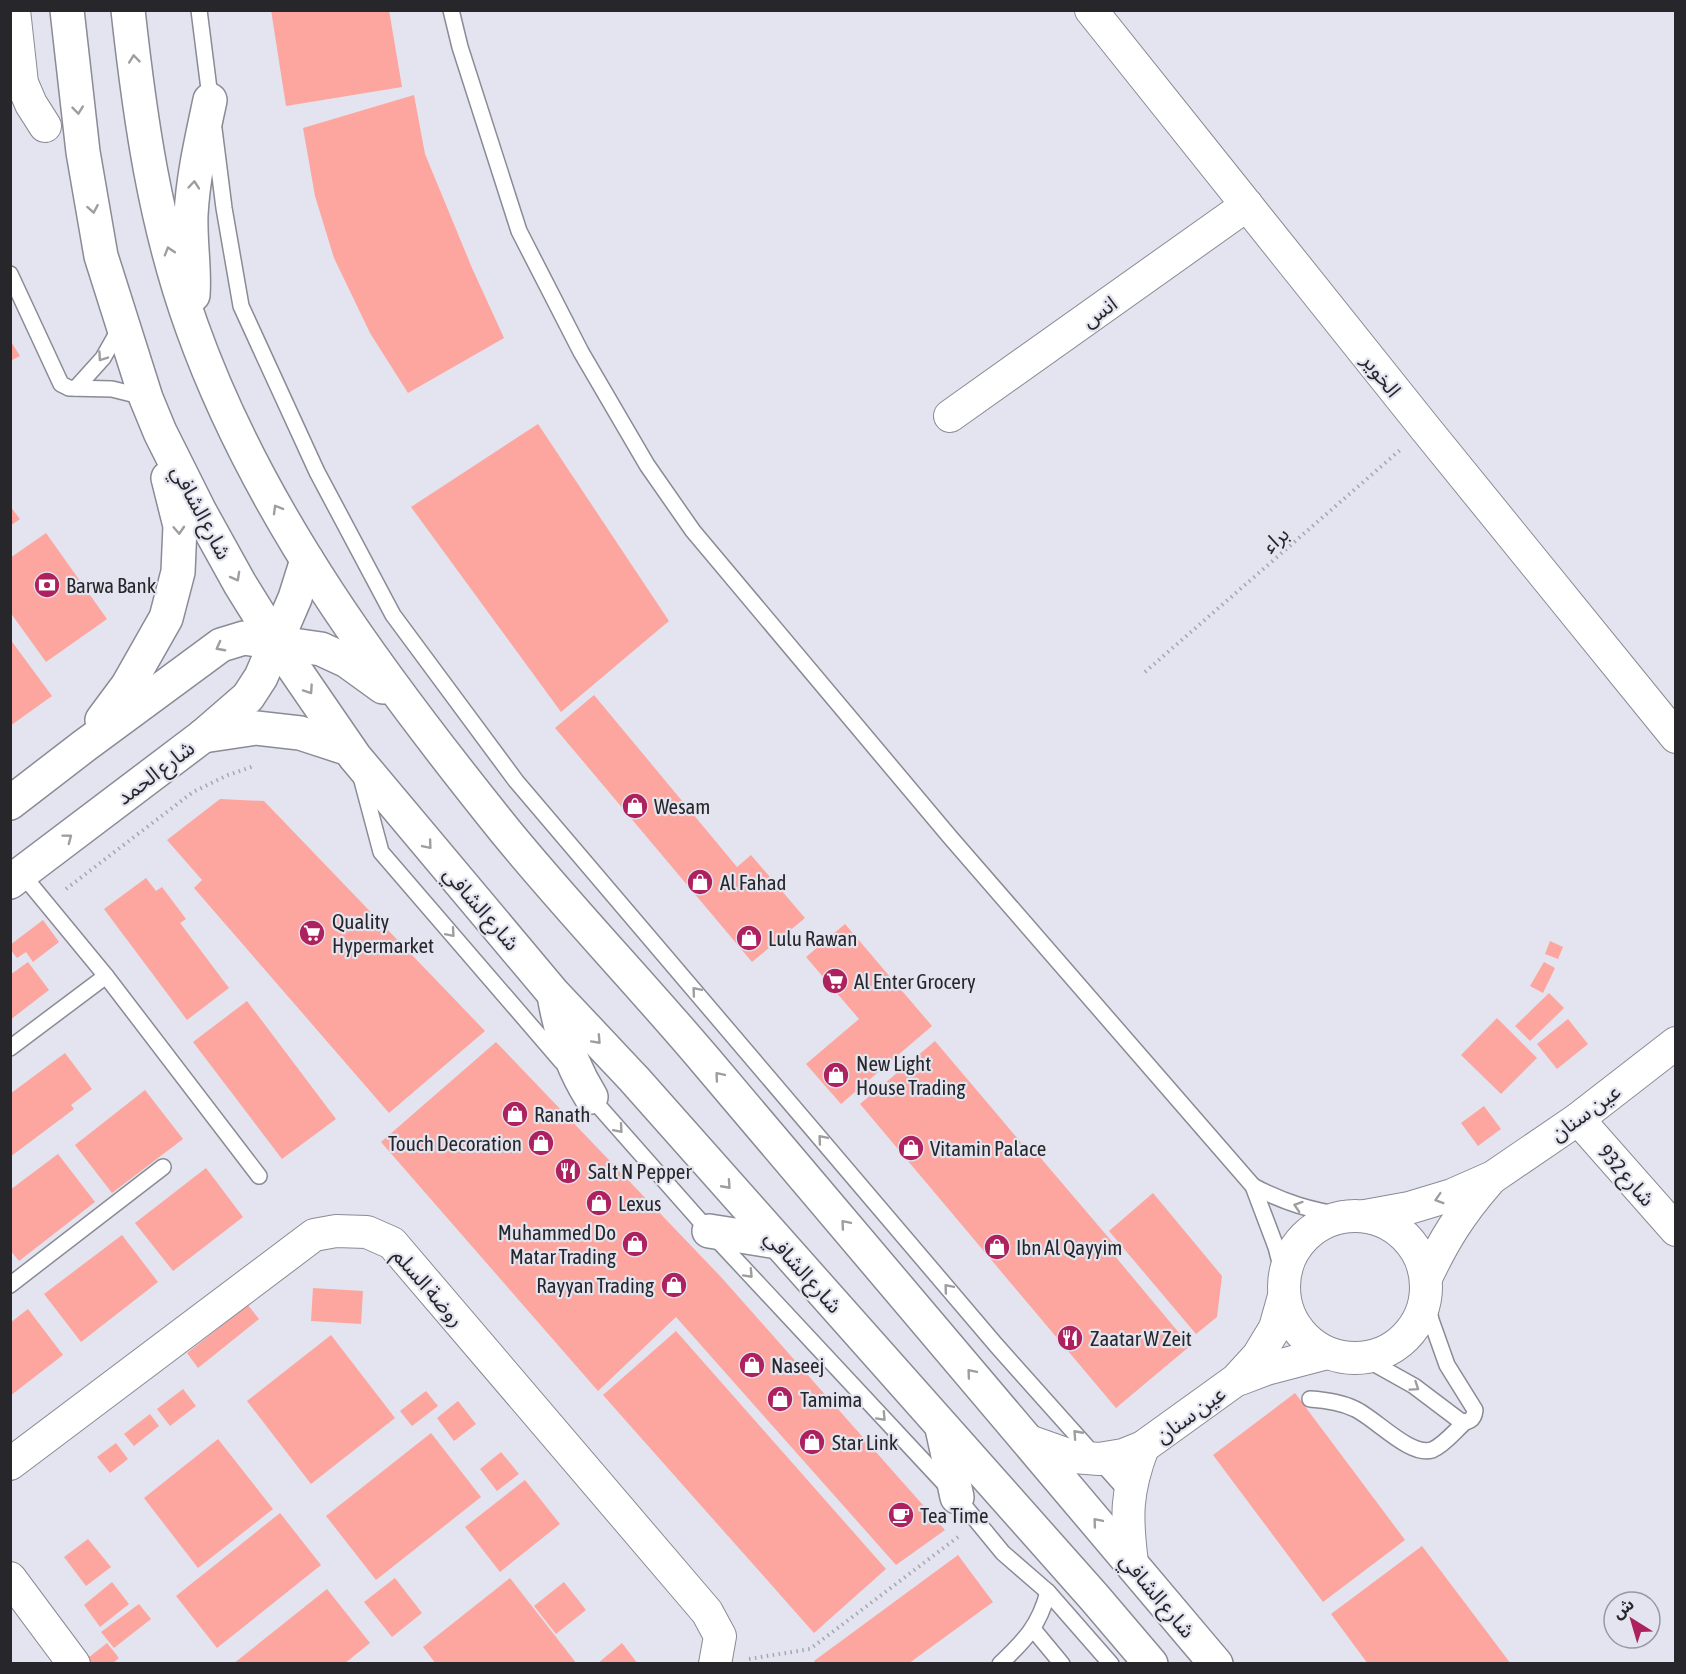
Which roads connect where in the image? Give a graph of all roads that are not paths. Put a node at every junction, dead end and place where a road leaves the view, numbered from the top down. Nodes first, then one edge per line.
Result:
1 (14, 10) edge
2 (67, 10) edge
3 (129, 10) edge
4 (199, 10) edge
5 (453, 10) edge
6 (1091, 10) edge
7 (210, 100) junction
8 (10, 115) edge
9 (45, 126) junction
10 (83, 152) junction
11 (1247, 205) junction
12 (10, 274) edge
13 (122, 322) junction
14 (192, 327) junction
15 (76, 388) junction
16 (146, 398) junction
17 (950, 416) dead end
18 (160, 432) junction
19 (306, 560) junction
20 (276, 642) junction
21 (407, 704) junction
22 (203, 736) junction
23 (1676, 736) edge
24 (84, 746) junction
25 (352, 753) junction
26 (10, 803) edge
27 (16, 878) edge
28 (106, 976) junction
29 (553, 993) junction
30 (1676, 1043) edge
31 (10, 1048) edge
32 (591, 1097) junction
33 (1578, 1119) junction
34 (163, 1167) dead end
35 (259, 1176) dead end
36 (1493, 1177) junction
37 (1253, 1186) junction
38 (1355, 1216) junction
39 (1676, 1230) edge
40 (709, 1231) junction
41 (778, 1242) junction
42 (10, 1285) edge
43 (1284, 1287) junction
44 (1426, 1288) junction
45 (1327, 1353) junction
46 (1364, 1358) junction
47 (1236, 1380) junction
48 (1310, 1399) dead end
49 (1464, 1423) junction
50 (941, 1426) junction
51 (1029, 1441) junction
52 (1143, 1447) junction
53 (1100, 1459) junction
54 (10, 1464) edge
55 (1129, 1494) junction
56 (957, 1497) junction
57 (1132, 1563) junction
58 (10, 1578) edge
59 (1048, 1592) junction
60 (1033, 1629) junction
61 (728, 1662) edge
62 (74, 1664) edge
63 (1000, 1664) edge
64 (1062, 1664) edge
65 (1111, 1664) edge
66 (1151, 1664) edge
67 (1216, 1664) edge

1 - 9 street
2 -> 10 main road, شارع الشافي
14 -> 3 main road, شارع الشافي
4 - 7 lane
5 - 37 lane
6 - 11 street, الخوير
14 -> 7 main road
53 -> 7 lane
8 - 9 street
9 - 10 street
10 -> 13 main road, شارع الشافي
11 - 17 street, انس
11 - 23 street, الخوير
12 - 15 lane
13 -> 15 lane
13 - 16 main road, شارع الشافي
19 -> 14 main road, شارع الشافي
15 - 16 lane
16 - 18 main road, شارع الشافي
18 -> 20 main road, شارع الشافي
18 -> 24 main road
19 - 20 main road, شارع الحمد
19 - 21 main road, شارع الشافي
20 - 21 main road
20 - 22 main road, شارع الحمد
20 -> 24 main road
20 -> 25 main road, شارع الشافي
51 -> 21 main road, شارع الشافي
22 - 25 main road
27 -> 22 main road, شارع الحمد
24 - 26 main road
25 -> 29 main road, شارع الشافي
25 -> 32 lane
27 - 28 lane
28 - 31 lane
28 - 35 lane
29 - 32 main road
29 -> 41 main road, شارع الشافي
30 - 33 street, عين سنان
32 -> 40 lane
33 - 36 street, عين سنان
33 - 39 street, شارع 932
34 - 42 lane
36 -> 38 street, عين سنان
36 - 44 street, عين سنان
38 -> 37 lane
37 - 43 lane
38 - 43 street
38 - 44 street
40 - 41 main road
40 -> 56 lane
41 - 50 main road, شارع الشافي
43 - 45 street
43 - 47 street, عين سنان
44 - 46 street
44 - 49 lane
45 - 46 street
45 - 47 street, عين سنان
46 -> 49 lane
47 - 52 street, عين سنان
48 - 49 lane
50 - 56 main road
50 - 66 main road, شارع الشافي
51 - 53 street, عين سنان
57 -> 51 main road, شارع الشافي
52 - 53 street, عين سنان
52 - 55 street, عين سنان
53 - 55 lane
54 - 61 street, روضة السلم
55 - 57 street, عين سنان
56 - 59 lane
57 - 67 main road, شارع الشافي
58 - 62 street
59 - 60 lane
59 - 65 lane
60 - 63 lane
60 - 64 lane

